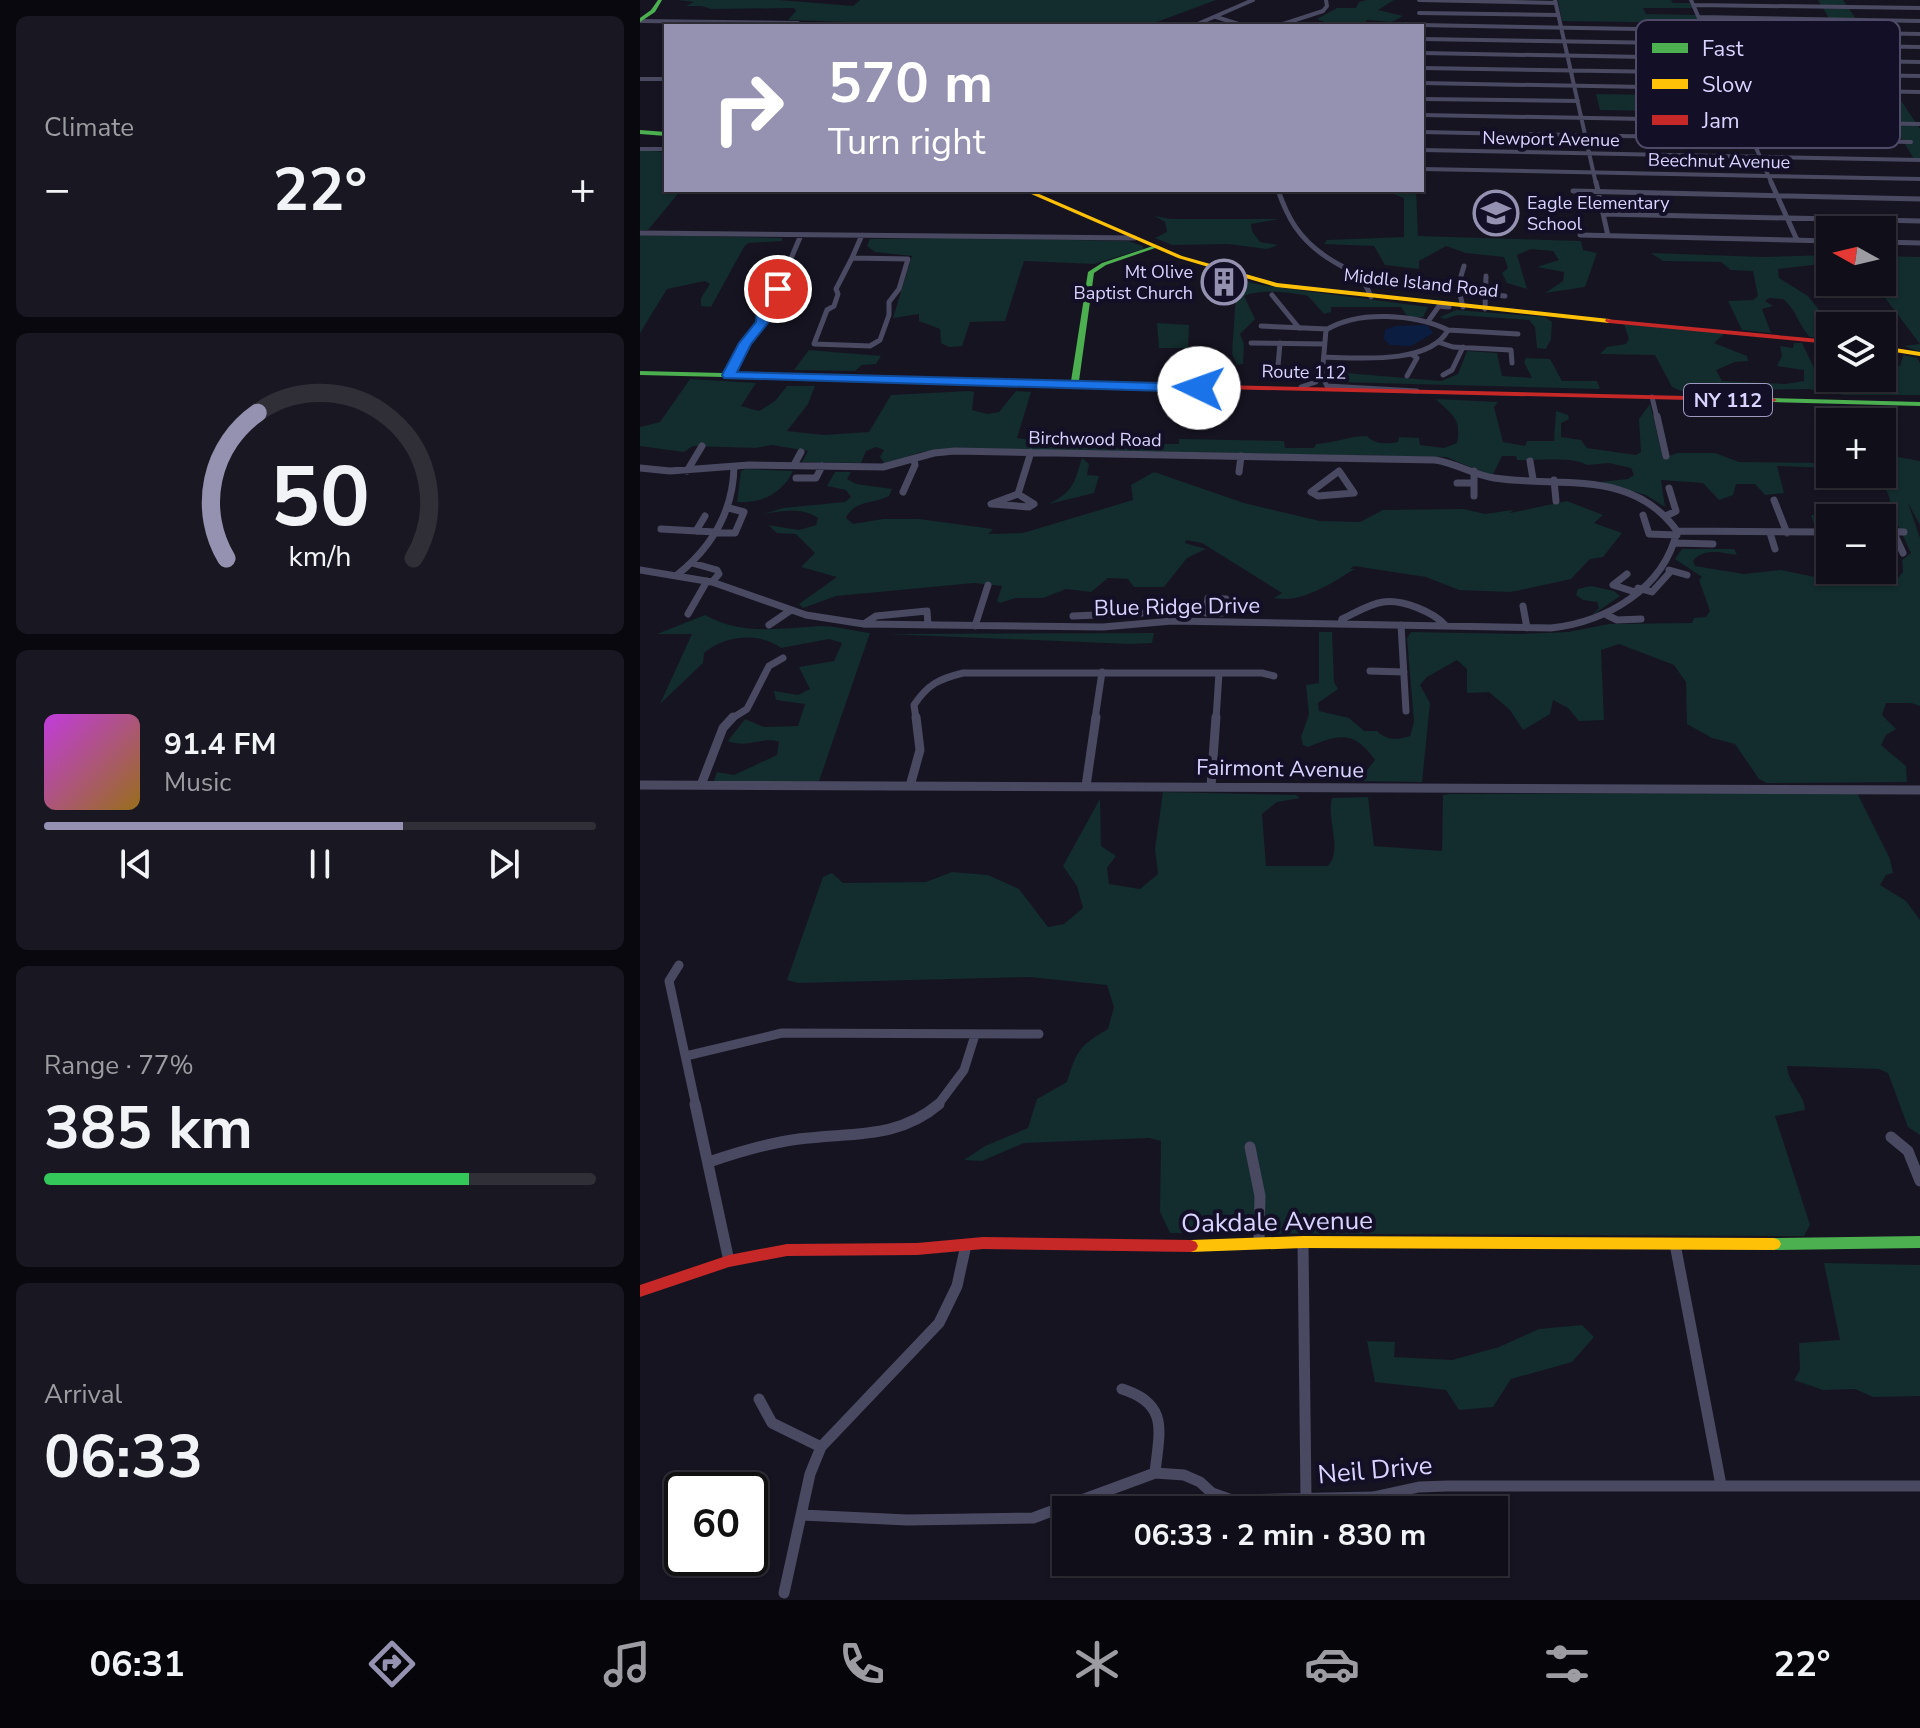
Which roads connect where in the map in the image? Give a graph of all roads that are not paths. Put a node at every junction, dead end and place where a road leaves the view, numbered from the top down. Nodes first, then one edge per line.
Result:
1 (660, 0) edge
2 (1253, 0) edge
3 (1326, 0) edge
4 (1419, 0) edge
5 (1555, 1) edge
6 (1693, 2) edge
7 (1920, 8) edge
8 (1419, 13) junction
9 (1558, 15) junction
10 (1216, 17) junction
11 (1699, 17) junction
12 (1700, 20) edge
13 (1865, 20) edge
14 (640, 21) edge
15 (1900, 21) edge
16 (1920, 21) edge
17 (798, 23) dead end
18 (1198, 24) edge
19 (1239, 24) edge
20 (1283, 24) edge
21 (1419, 24) edge
22 (1424, 26) edge
23 (1562, 28) junction
24 (1636, 29) edge
25 (1900, 34) edge
26 (1920, 34) edge
27 (1424, 39) edge
28 (1565, 42) junction
29 (1636, 43) edge
30 (1900, 47) edge
31 (1920, 47) edge
32 (1424, 53) edge
33 (1568, 56) junction
34 (1636, 57) edge
35 (1900, 62) edge
36 (1920, 62) edge
37 (1424, 68) edge
38 (1571, 70) junction
39 (1636, 71) edge
40 (1900, 76) edge
41 (1920, 76) edge
42 (640, 79) edge
43 (664, 79) edge
44 (1424, 83) edge
45 (1574, 86) junction
46 (1636, 87) edge
47 (1424, 99) edge
48 (1578, 101) junction
49 (1424, 115) edge
50 (1582, 118) junction
51 (1636, 119) edge
52 (1900, 124) edge
53 (1920, 124) edge
54 (640, 132) edge
55 (1424, 132) edge
56 (664, 134) edge
57 (1586, 136) junction
58 (1636, 137) edge
59 (1900, 142) edge
60 (1911, 142) dead end
61 (1756, 148) edge
62 (640, 149) edge
63 (664, 149) edge
64 (1424, 150) edge
65 (1590, 154) junction
66 (1759, 157) junction
67 (1920, 160) edge
68 (1424, 169) edge
69 (1594, 173) junction
70 (1768, 176) junction
71 (1920, 179) edge
72 (1573, 191) dead end
73 (1030, 192) edge
74 (1279, 192) edge
75 (1599, 192) junction
76 (1778, 197) junction
77 (1920, 199) edge
78 (1603, 214) junction
79 (1787, 218) junction
80 (1920, 221) edge
81 (640, 233) edge
82 (801, 235) junction
83 (862, 235) junction
84 (1580, 235) dead end
85 (1608, 236) junction
86 (1135, 238) junction
87 (1797, 240) junction
88 (1816, 241) edge
89 (1896, 242) edge
90 (1920, 243) edge
91 (1155, 247) junction
92 (850, 258) junction
93 (1464, 266) dead end
94 (1486, 276) dead end
95 (1484, 294) junction
96 (1272, 295) dead end
97 (1505, 296) dead end
98 (1371, 297) junction
99 (1422, 303) junction
100 (1464, 307) junction
101 (1485, 309) junction
102 (1428, 320) junction
103 (1261, 326) dead end
104 (1299, 328) junction
105 (1327, 329) junction
106 (1448, 330) junction
107 (1518, 334) dead end
108 (1816, 341) edge
109 (1438, 342) junction
110 (1251, 343) dead end
111 (1280, 343) junction
112 (1325, 344) junction
113 (1463, 347) junction
114 (1896, 350) edge
115 (1411, 354) junction
116 (1920, 354) edge
117 (1324, 357) junction
118 (1512, 363) dead end
119 (640, 373) edge
120 (729, 375) junction
121 (1443, 375) dead end
122 (1407, 376) dead end
123 (1277, 377) dead end
124 (1075, 383) junction
125 (1239, 389) junction
126 (1422, 392) junction
127 (1652, 397) junction
128 (1920, 404) edge
129 (702, 446) dead end
130 (801, 452) dead end
131 (1031, 452) junction
132 (1241, 456) junction
133 (1666, 456) dead end
134 (1340, 458) junction
135 (914, 459) junction
136 (1530, 461) dead end
137 (794, 465) junction
138 (822, 466) junction
139 (734, 467) junction
140 (642, 470) edge
141 (687, 471) junction
142 (1339, 471) junction
143 (1474, 471) junction
144 (1239, 472) dead end
145 (796, 478) dead end
146 (1533, 479) junction
147 (1554, 480) junction
148 (1457, 483) dead end
149 (1473, 483) junction
150 (1669, 488) dead end
151 (903, 492) dead end
152 (1018, 494) junction
153 (1474, 496) dead end
154 (1774, 500) dead end
155 (1556, 501) dead end
156 (729, 508) junction
157 (1643, 515) dead end
158 (705, 516) dead end
159 (1666, 516) junction
160 (661, 529) dead end
161 (696, 531) junction
162 (1896, 531) edge
163 (1816, 532) edge
164 (1904, 532) dead end
165 (714, 533) junction
166 (1770, 533) junction
167 (1787, 533) junction
168 (1676, 536) junction
169 (1896, 538) edge
170 (1713, 544) dead end
171 (1775, 549) dead end
172 (1903, 553) dead end
173 (692, 563) junction
174 (1658, 567) junction
175 (640, 570) edge
176 (1671, 571) junction
177 (1627, 574) dead end
178 (677, 575) junction
179 (1687, 575) dead end
180 (709, 582) junction
181 (988, 585) dead end
182 (1637, 590) junction
183 (1523, 606) dead end
184 (791, 610) junction
185 (1105, 613) junction
186 (1142, 613) dead end
187 (688, 614) dead end
188 (1607, 615) junction
189 (1073, 616) dead end
190 (1641, 619) dead end
191 (864, 624) junction
192 (1341, 624) junction
193 (769, 625) dead end
194 (928, 625) junction
195 (1401, 625) junction
196 (975, 626) junction
197 (1446, 626) junction
198 (1103, 627) junction
199 (1527, 628) junction
200 (783, 658) dead end
201 (1370, 671) dead end
202 (1102, 672) junction
203 (1404, 672) junction
204 (1219, 673) junction
205 (1274, 676) dead end
206 (1406, 711) dead end
207 (640, 785) edge
208 (701, 785) junction
209 (910, 786) junction
210 (1086, 786) junction
211 (1211, 786) junction
212 (1920, 790) edge
213 (679, 965) dead end
214 (1039, 1034) dead end
215 (975, 1035) junction
216 (686, 1056) junction
217 (1891, 1137) dead end
218 (1250, 1147) dead end
219 (709, 1162) junction
220 (1920, 1181) edge
221 (1303, 1242) junction
222 (1920, 1242) edge
223 (1259, 1243) junction
224 (1675, 1244) junction
225 (966, 1245) junction
226 (729, 1261) junction
227 (640, 1291) edge
228 (1122, 1389) dead end
229 (759, 1399) dead end
230 (821, 1447) junction
231 (1155, 1473) junction
232 (1721, 1485) junction
233 (1920, 1486) edge
234 (1221, 1496) edge
235 (1306, 1496) edge
236 (1378, 1496) edge
237 (802, 1515) junction
238 (784, 1593) dead end

1 - 14 street
2 - 10 street
3 - 20 street
4 - 5 street
4 - 8 street
5 - 9 street
6 - 7 street
6 - 11 street
8 - 9 street
8 - 21 street
9 - 23 street
10 - 18 street
10 - 19 street
11 - 12 street
11 - 13 street
14 - 17 street
15 - 16 street
22 - 23 street
23 - 24 street
23 - 28 street
25 - 26 street
27 - 28 street
28 - 29 street
28 - 33 street
30 - 31 street
32 - 33 street
33 - 34 street
33 - 38 street
35 - 36 street
37 - 38 street
38 - 39 street
38 - 45 street
40 - 41 street
42 - 43 street
44 - 45 street
45 - 46 street
45 - 48 street
47 - 48 street
48 - 50 street
49 - 50 street
50 - 51 street
50 - 57 street
52 - 53 street
54 - 56 street
55 - 57 street
57 - 58 street
57 - 65 street
59 - 60 street
61 - 66 street
62 - 63 street
64 - 65 street, Newport Avenue
65 - 66 street, Newport Avenue
65 - 69 street
66 - 67 street, Newport Avenue
66 - 70 street
68 - 69 street, Beechnut Avenue
69 - 70 street, Beechnut Avenue
69 - 75 street
70 - 71 street, Beechnut Avenue
70 - 76 street
72 - 75 street
73 - 86 street, Middle Island Road
74 - 98 street
75 - 76 street
75 - 78 street
76 - 77 street
76 - 79 street
78 - 79 street
78 - 85 street
79 - 80 street
79 - 87 street
81 - 82 street
82 - 83 street
82 - 120 street
83 - 86 street
83 - 92 street
84 - 85 street
85 - 87 street
86 - 91 street, Middle Island Road
87 - 88 street
89 - 90 street
91 - 98 street, Middle Island Road
91 - 124 street
92 - 92 street
93 - 100 street
94 - 95 street
95 - 97 street
95 - 101 street
96 - 104 street
98 - 99 street, Middle Island Road
99 - 100 street, Middle Island Road
99 - 102 street
100 - 101 street, Middle Island Road
100 - 102 street
101 - 108 street, Middle Island Road
102 - 105 street
102 - 106 street
103 - 104 street
104 - 105 street
105 - 112 street
106 - 107 street
106 - 109 street
109 - 113 street
109 - 115 street
110 - 111 street
111 - 112 street
111 - 123 street
112 - 117 street
113 - 118 street
113 - 121 street
114 - 116 street
115 - 117 street
115 - 122 street
117 - 125 street
117 - 126 street
119 - 120 street, Route 112 / NY 112
120 - 124 street, Route 112 / NY 112
124 - 125 street, Route 112 / NY 112
125 - 126 street, Route 112 / NY 112
126 - 127 street, Route 112 / NY 112
127 - 128 street, Route 112 / NY 112
127 - 133 street
129 - 141 street
130 - 137 street
131 - 132 street, Birchwood Road
131 - 135 street, Birchwood Road
131 - 152 street
132 - 134 street, Birchwood Road
132 - 144 street
134 - 142 street
134 - 143 street, Birchwood Road
135 - 138 street, Birchwood Road
135 - 151 street
136 - 146 street
137 - 138 street, Birchwood Road
137 - 139 street, Birchwood Road
138 - 145 street
139 - 141 street, Birchwood Road
139 - 156 street
140 - 141 street, Birchwood Road
142 - 142 street
143 - 146 street, Birchwood Road
143 - 149 street
146 - 147 street, Birchwood Road
147 - 155 street
147 - 159 street, Birchwood Road
148 - 149 street
149 - 153 street
150 - 159 street
152 - 152 street
154 - 167 street
156 - 165 street
156 - 165 street
157 - 168 street
158 - 161 street
159 - 168 street, Birchwood Road
160 - 161 street
161 - 165 street
162 - 164 street
163 - 167 street
165 - 173 street
166 - 167 street
166 - 168 street
166 - 171 street
168 - 170 street
168 - 174 street, Blue Ridge Drive
169 - 172 street
173 - 178 street
173 - 180 street
174 - 176 street
174 - 182 street, Blue Ridge Drive
175 - 178 street, Blue Ridge Drive
176 - 179 street
176 - 182 street
177 - 182 street
178 - 180 street, Blue Ridge Drive
180 - 184 street, Blue Ridge Drive
180 - 187 street
181 - 196 street
182 - 188 street, Blue Ridge Drive
183 - 199 street
184 - 191 street, Blue Ridge Drive
184 - 193 street
185 - 186 street
185 - 189 street
185 - 198 street
188 - 190 street
188 - 199 street, Blue Ridge Drive
191 - 194 street, Blue Ridge Drive
191 - 194 street
192 - 195 street, Blue Ridge Drive
192 - 197 street
192 - 198 street, Blue Ridge Drive
194 - 196 street, Blue Ridge Drive
195 - 197 street, Blue Ridge Drive
195 - 203 street
196 - 198 street, Blue Ridge Drive
197 - 199 street, Blue Ridge Drive
200 - 208 street
201 - 203 street
202 - 204 street
202 - 209 street
202 - 210 street
203 - 206 street
204 - 205 street
204 - 211 street
207 - 208 street, Fairmont Avenue
208 - 209 street, Fairmont Avenue
209 - 210 street, Fairmont Avenue
210 - 211 street, Fairmont Avenue
211 - 212 street, Fairmont Avenue
213 - 216 street
214 - 215 street
215 - 216 street
215 - 219 street
216 - 219 street
217 - 220 street
218 - 223 street
219 - 226 street
221 - 223 street, Oakdale Avenue
221 - 224 street, Oakdale Avenue
221 - 235 street
222 - 224 street, Oakdale Avenue
223 - 225 street, Oakdale Avenue
224 - 232 street
225 - 226 street, Oakdale Avenue
225 - 230 street
226 - 227 street, Oakdale Avenue
228 - 231 street
229 - 230 street
230 - 237 street
231 - 234 street, Neil Drive
231 - 237 street, Neil Drive
232 - 233 street, Neil Drive
232 - 236 street, Neil Drive
237 - 238 street

